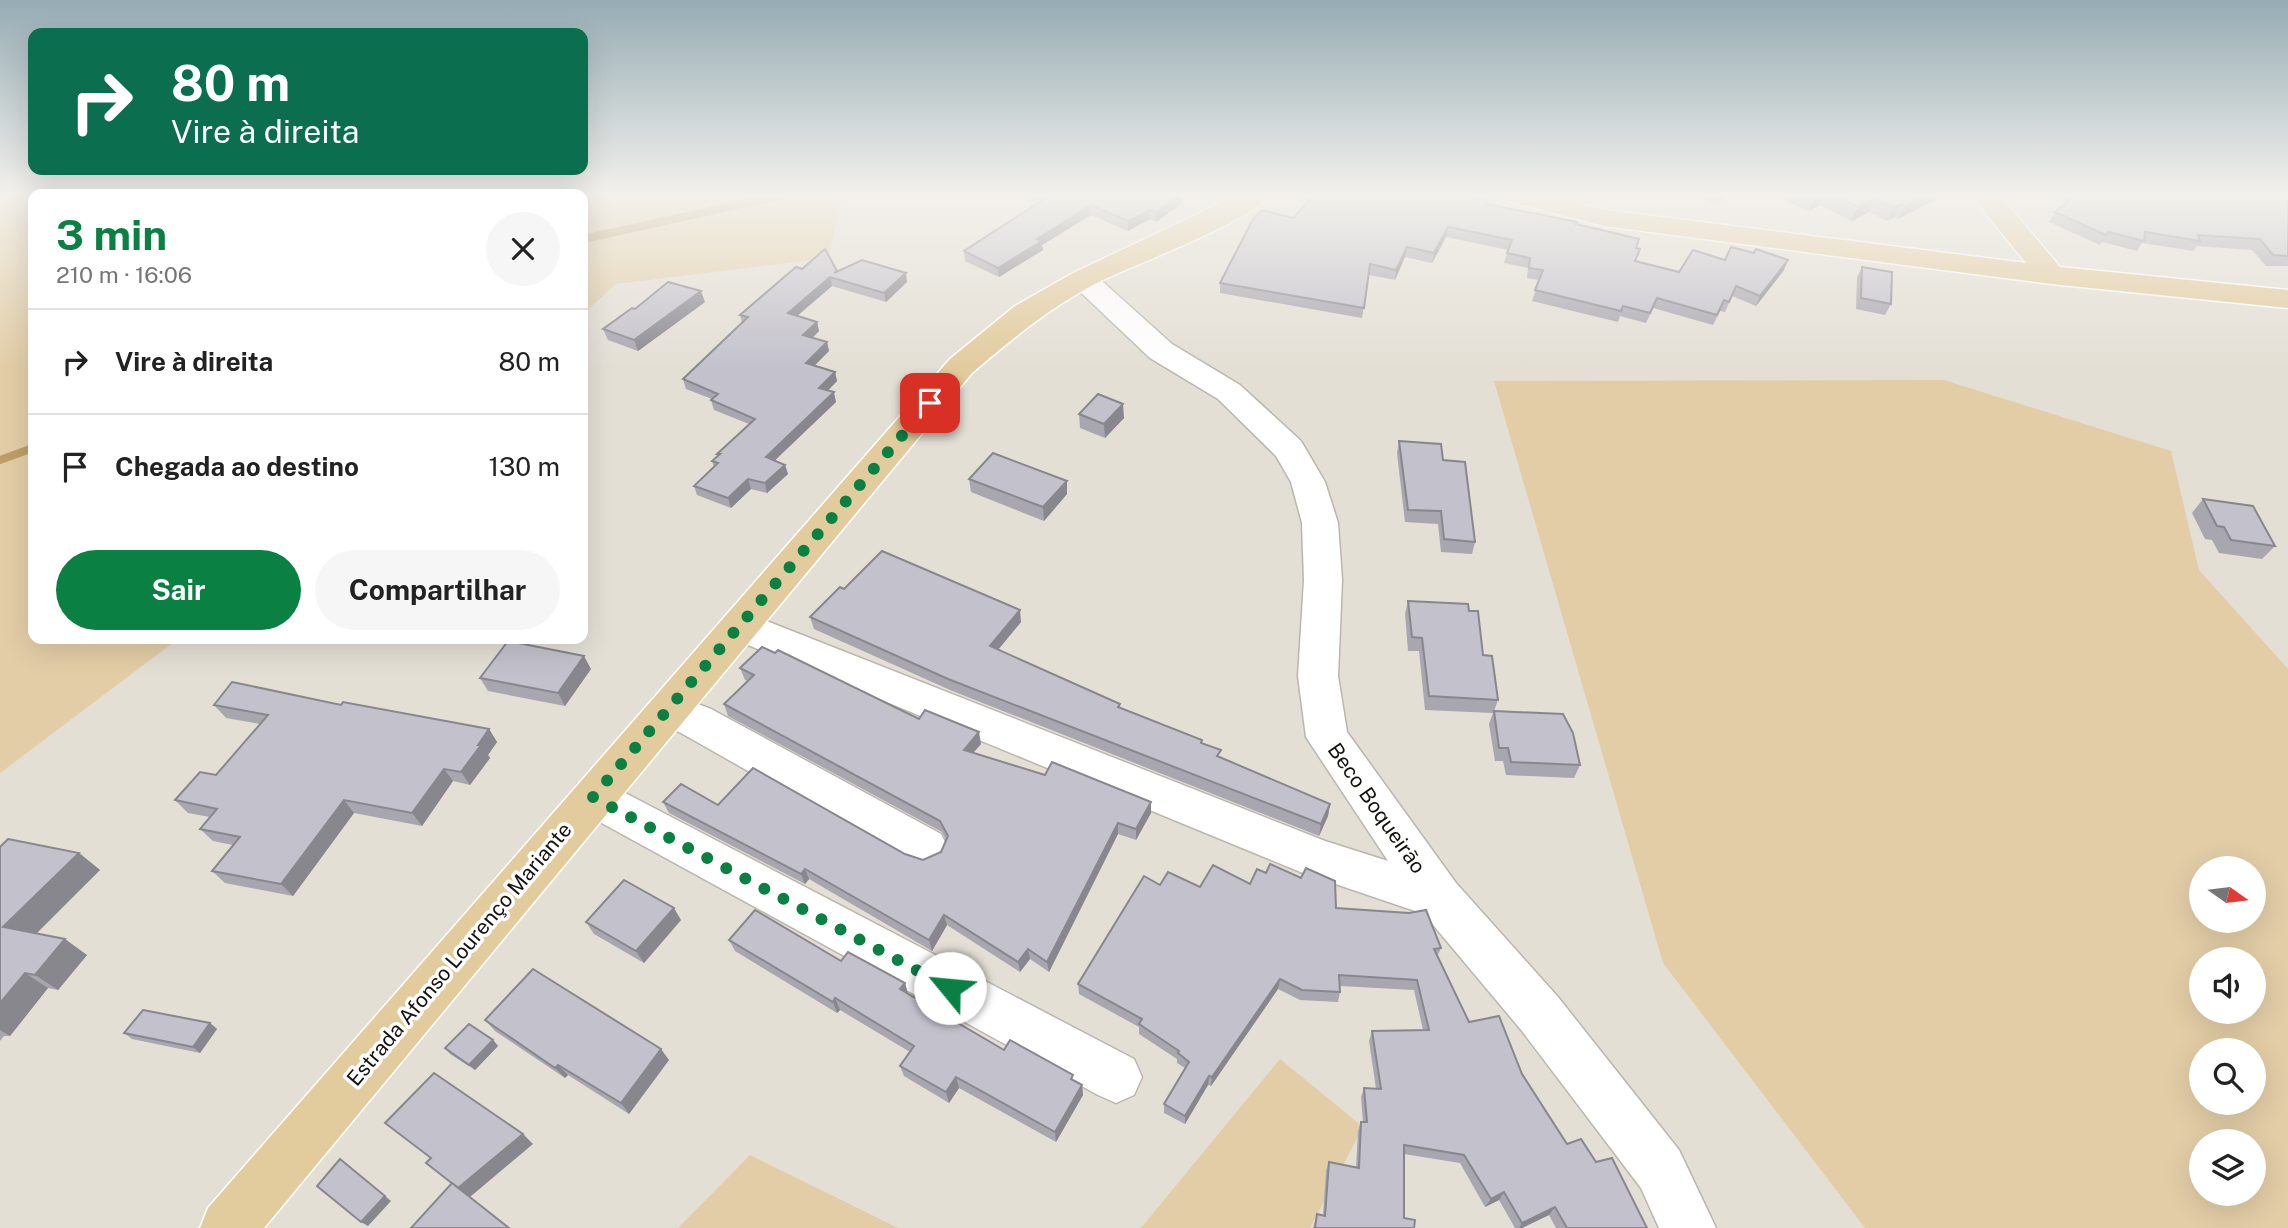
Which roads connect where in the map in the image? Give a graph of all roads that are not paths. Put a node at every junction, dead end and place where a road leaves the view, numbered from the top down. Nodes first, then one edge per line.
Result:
1 (1139, 253) edge
2 (1881, 253) edge
3 (2033, 253) edge
4 (2051, 275) junction
5 (1083, 279) junction
6 (2288, 299) edge
7 (740, 626) junction
8 (669, 709) junction
9 (593, 797) junction
10 (925, 848) dead end
11 (1440, 898) junction
12 (1116, 1077) dead end
13 (228, 1228) edge
14 (1688, 1228) edge

1 - 5 main road, Estrada Afonso Lourenço Mariante
2 - 4 main road
3 - 4 main road
4 - 6 main road
5 - 7 main road, Estrada Afonso Lourenço Mariante
5 - 11 street, Beco Boqueirão
7 - 8 main road, Estrada Afonso Lourenço Mariante
7 - 11 street
8 - 9 main road, Estrada Afonso Lourenço Mariante
8 - 10 street
9 - 12 street
9 - 13 main road, Estrada Afonso Lourenço Mariante
11 - 14 street, Beco Boqueirão

